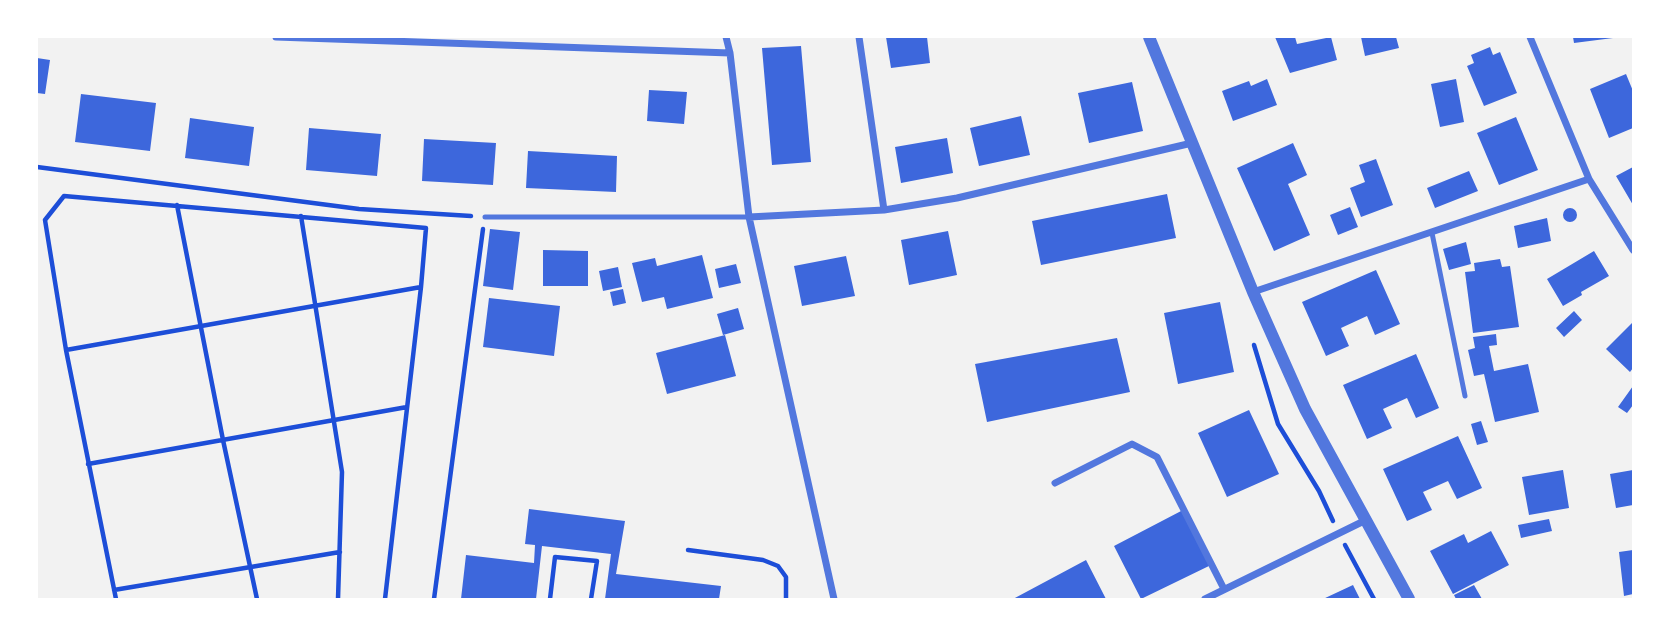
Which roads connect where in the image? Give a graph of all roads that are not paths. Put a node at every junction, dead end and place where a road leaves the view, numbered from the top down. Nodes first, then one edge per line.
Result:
1 (276, 37) edge
2 (726, 37) edge
3 (859, 37) edge
4 (1149, 37) edge
5 (1530, 37) edge
6 (730, 53) junction
7 (1192, 143) junction
8 (1589, 179) junction
9 (884, 210) junction
10 (485, 216) road end
11 (749, 217) junction
12 (1432, 233) junction
13 (1633, 250) edge
14 (1253, 292) junction
15 (1465, 396) dead end
16 (1055, 482) dead end
17 (1367, 520) junction
18 (1224, 589) junction
19 (834, 599) edge
20 (1205, 599) edge
21 (1409, 599) edge

1 - 6 street
2 - 6 street
3 - 9 street
4 - 7 street
5 - 8 street
6 - 11 street
7 - 9 street
7 - 14 street
8 - 12 street
8 - 13 street
9 - 11 street
10 - 11 lane
11 - 19 street
12 - 14 street
12 - 15 lane
14 - 17 street
16 - 18 street
17 - 18 street
17 - 21 street
18 - 20 street

